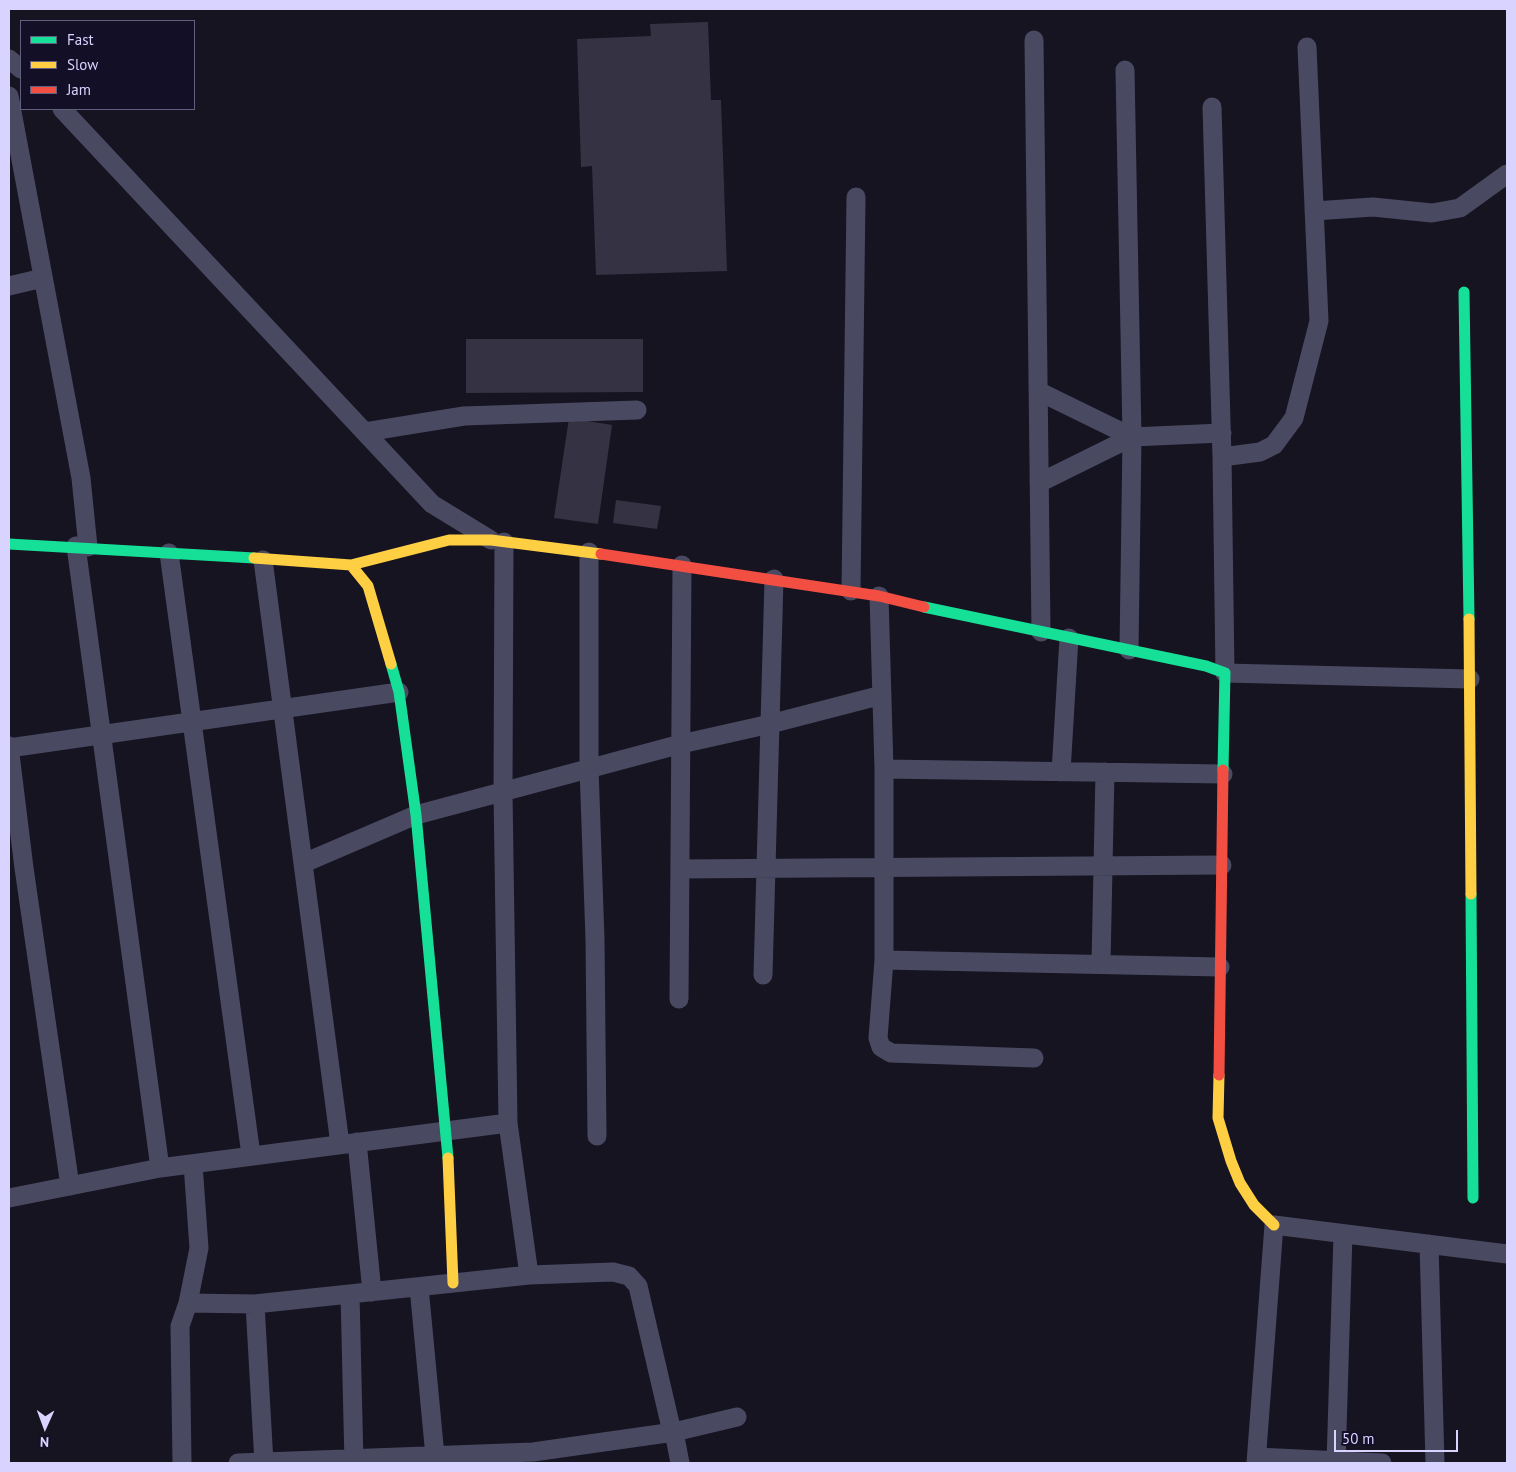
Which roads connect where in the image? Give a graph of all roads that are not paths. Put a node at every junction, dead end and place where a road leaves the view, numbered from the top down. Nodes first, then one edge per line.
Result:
1 (1034, 40) dead end
2 (1307, 46) dead end
3 (9, 59) edge
4 (20, 68) edge
5 (1125, 70) dead end
6 (9, 96) edge
7 (1212, 107) dead end
8 (63, 110) edge
9 (1507, 174) edge
10 (856, 197) dead end
11 (1314, 211) junction
12 (43, 278) junction
13 (9, 286) edge
14 (1464, 292) dead end
15 (1038, 391) junction
16 (637, 410) dead end
17 (365, 432) junction
18 (1222, 433) junction
19 (1132, 437) junction
20 (1222, 457) junction
21 (1039, 483) junction
22 (497, 541) junction
23 (9, 544) edge
24 (82, 546) junction
25 (589, 552) junction
26 (169, 553) junction
27 (263, 560) junction
28 (351, 565) junction
29 (682, 565) junction
30 (774, 579) junction
31 (851, 591) junction
32 (879, 596) junction
33 (1041, 632) junction
34 (1069, 638) junction
35 (1129, 650) junction
36 (1225, 673) junction
37 (1470, 679) junction
38 (399, 692) junction
39 (882, 695) junction
40 (283, 708) junction
41 (192, 721) junction
42 (770, 724) junction
43 (102, 736) junction
44 (681, 744) junction
45 (9, 747) edge
46 (589, 768) junction
47 (884, 770) junction
48 (1061, 772) junction
49 (1105, 772) junction
50 (1223, 774) junction
51 (503, 793) junction
52 (416, 815) junction
53 (304, 863) junction
54 (1103, 865) junction
55 (1222, 865) junction
56 (884, 867) junction
57 (680, 869) junction
58 (766, 870) junction
59 (884, 960) junction
60 (1101, 964) junction
61 (1220, 968) junction
62 (763, 975) dead end
63 (679, 1000) dead end
64 (1034, 1058) dead end
65 (508, 1123) junction
66 (447, 1131) junction
67 (598, 1136) dead end
68 (349, 1143) junction
69 (251, 1155) junction
70 (193, 1164) junction
71 (160, 1168) junction
72 (70, 1186) junction
73 (9, 1198) edge
74 (1473, 1198) dead end
75 (1274, 1225) junction
76 (1343, 1234) junction
77 (1428, 1244) junction
78 (1507, 1254) edge
79 (528, 1275) junction
80 (453, 1283) junction
81 (419, 1287) junction
82 (372, 1292) junction
83 (350, 1294) junction
84 (188, 1303) junction
85 (255, 1304) junction
86 (737, 1417) dead end
87 (673, 1432) junction
88 (445, 1458) edge
89 (533, 1458) edge
90 (1257, 1460) edge
91 (353, 1461) edge
92 (1336, 1461) edge
93 (264, 1462) edge
94 (182, 1463) edge
95 (238, 1463) edge
96 (680, 1463) edge
97 (1382, 1463) edge
98 (1435, 1463) edge

1 - 15 street
2 - 11 street
3 - 4 street
5 - 19 street
6 - 12 street
7 - 18 street
8 - 17 street
9 - 11 street
10 - 31 street
11 - 20 street
12 - 13 street
12 - 24 street
14 - 37 street
15 - 19 street
15 - 21 street
16 - 17 street
17 - 22 street
18 - 19 street
18 - 20 street
19 - 21 street
19 - 35 street
20 - 36 street
21 - 33 street
22 - 25 street
22 - 28 street
22 - 51 street
23 - 24 street
24 - 26 street
24 - 43 street
25 - 29 street
25 - 46 street
26 - 27 street
26 - 41 street
27 - 28 street
27 - 40 street
28 - 38 street
29 - 30 street
29 - 44 street
30 - 31 street
30 - 42 street
31 - 32 street
32 - 33 street
32 - 39 street
33 - 34 street
34 - 35 street
34 - 48 street
35 - 36 street
36 - 37 street
36 - 50 street
37 - 74 street
38 - 40 street
38 - 52 street
39 - 42 street
39 - 47 street
40 - 41 street
40 - 53 street
41 - 43 street
41 - 69 street
42 - 44 street
42 - 58 street
43 - 45 street
43 - 71 street
44 - 46 street
44 - 57 street
45 - 72 street
46 - 51 street
46 - 67 street
47 - 48 street
47 - 56 street
48 - 49 street
49 - 50 street
49 - 54 street
50 - 55 street
51 - 52 street
51 - 65 street
52 - 53 street
52 - 66 street
53 - 68 street
54 - 55 street
54 - 56 street
54 - 60 street
55 - 61 street
56 - 58 street
56 - 59 street
57 - 58 street
57 - 63 street
58 - 62 street
59 - 60 street
59 - 64 street
60 - 61 street
61 - 75 street
65 - 66 street
65 - 79 street
66 - 68 street
66 - 80 street
68 - 69 street
68 - 82 street
69 - 70 street
70 - 71 street
70 - 84 street
71 - 72 street
72 - 73 street
75 - 76 street
75 - 90 street
76 - 77 street
76 - 92 street
77 - 78 street
77 - 98 street
79 - 80 street
79 - 87 street
80 - 81 street
81 - 82 street
81 - 88 street
82 - 83 street
83 - 85 street
83 - 91 street
84 - 85 street
84 - 94 street
85 - 93 street
86 - 87 street
87 - 89 street
87 - 96 street
88 - 89 street
88 - 91 street
90 - 92 street
91 - 93 street
92 - 97 street
93 - 95 street

